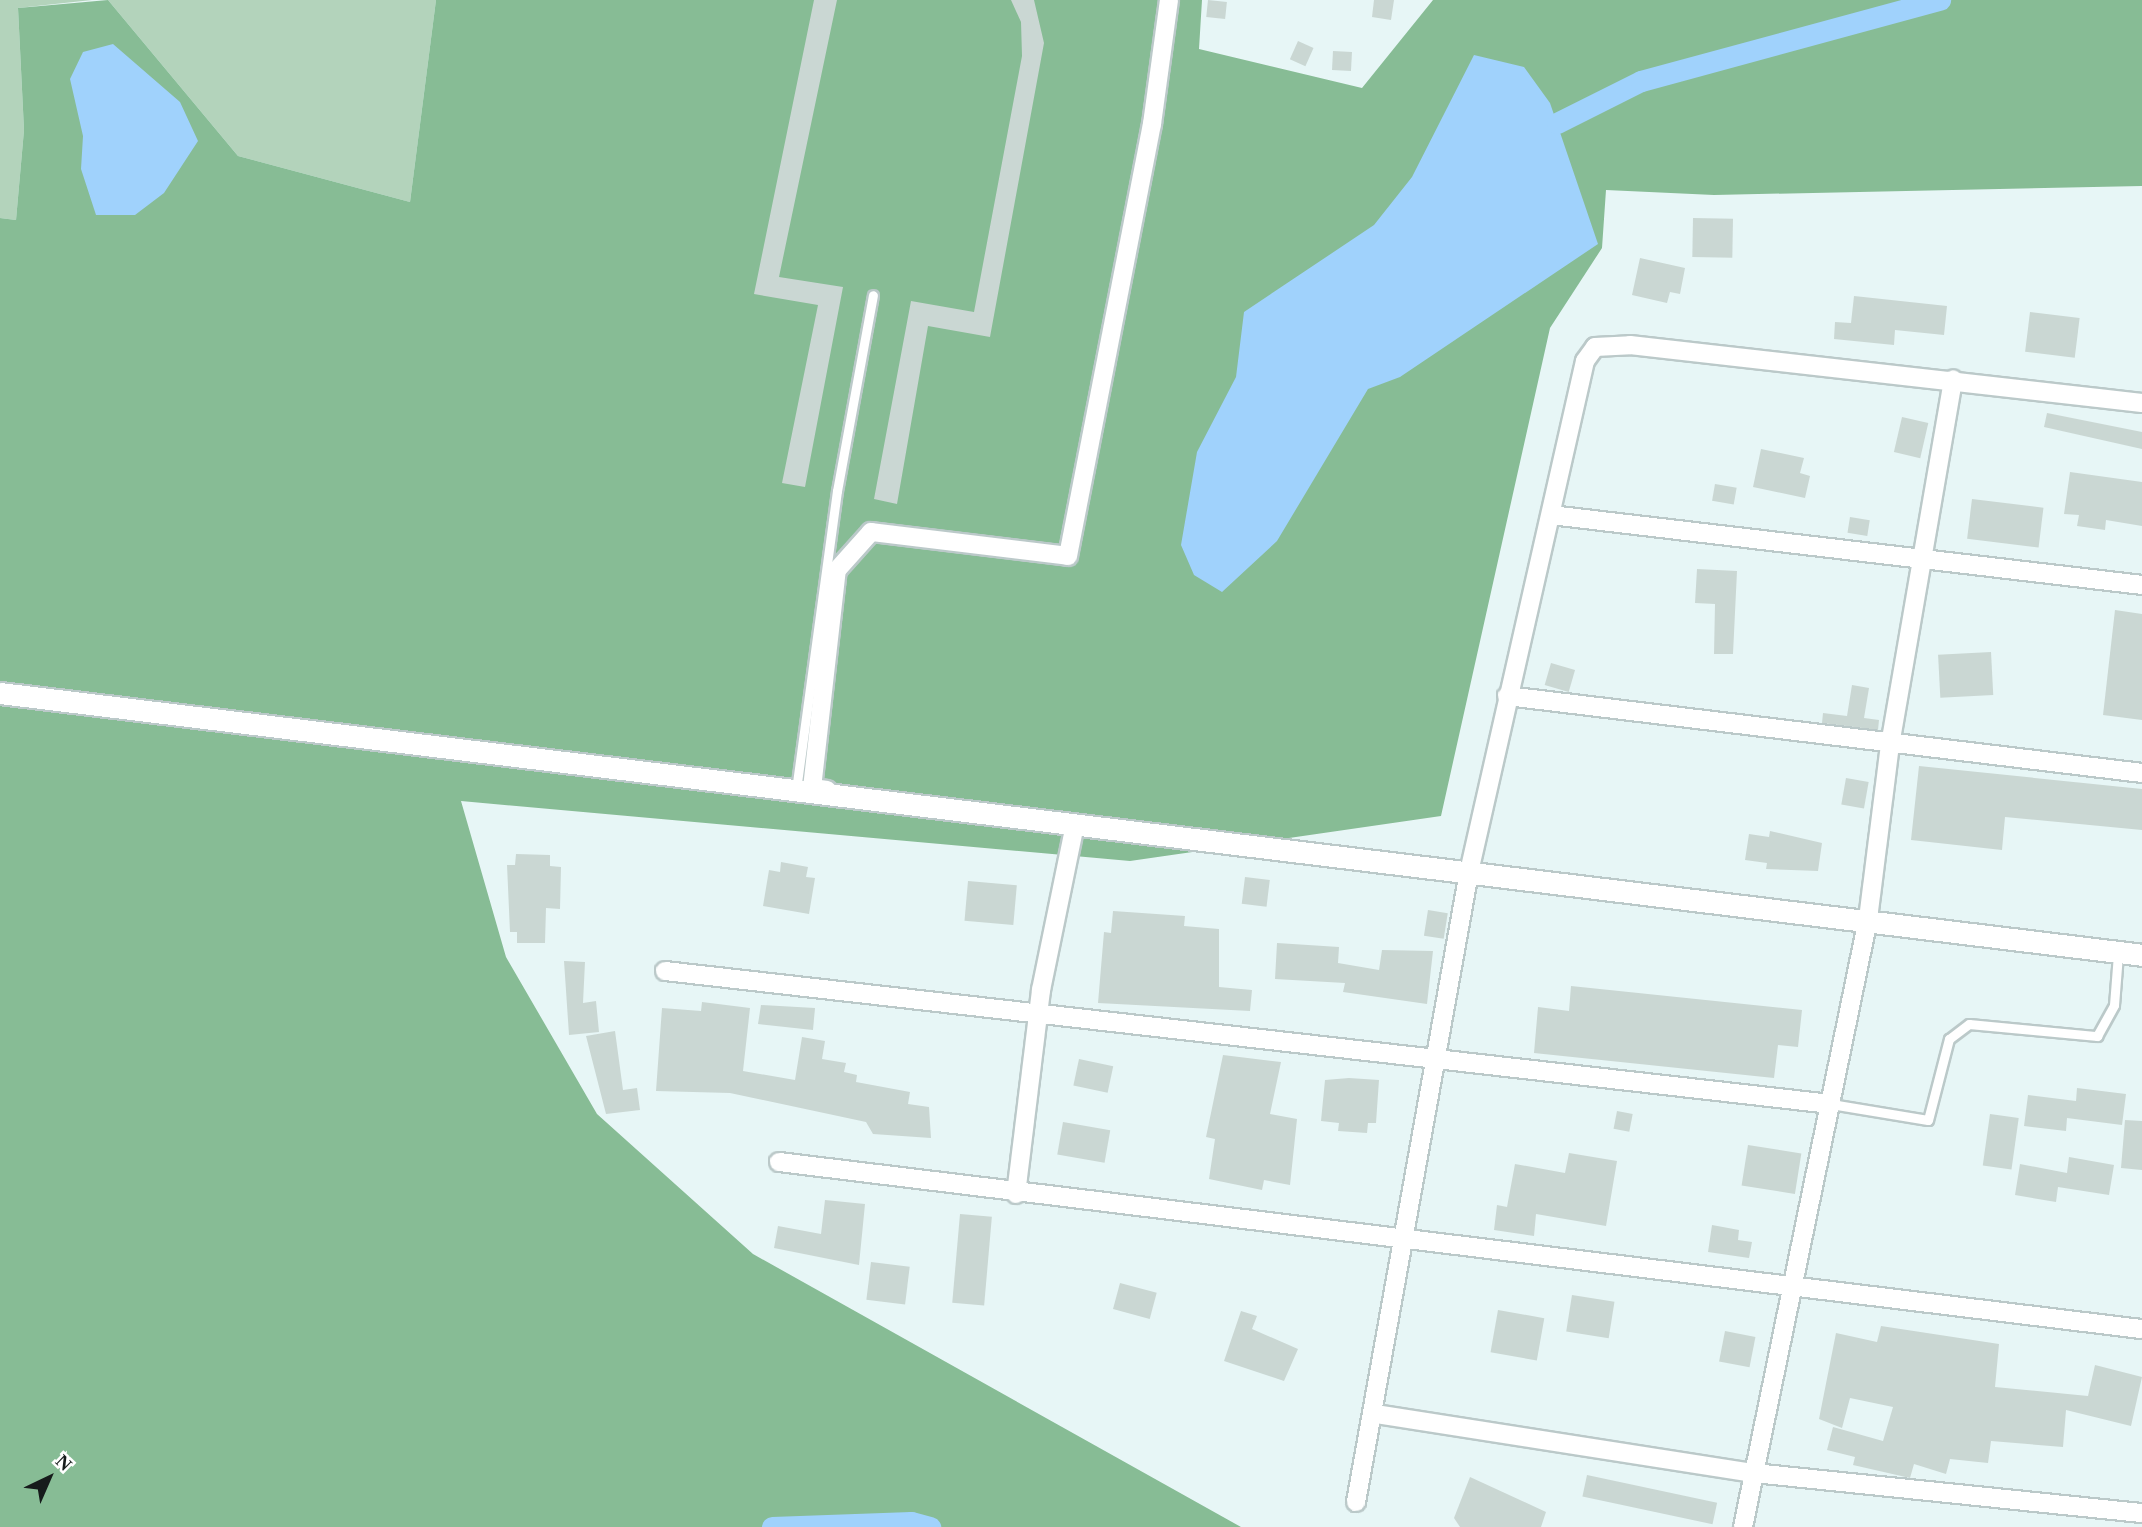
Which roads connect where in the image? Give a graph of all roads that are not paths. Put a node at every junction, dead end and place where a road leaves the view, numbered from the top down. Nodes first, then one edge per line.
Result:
1 (1169, 0) edge
2 (873, 295) dead end
3 (1953, 379) junction
4 (2142, 403) edge
5 (1551, 515) junction
6 (1922, 560) junction
7 (2142, 585) edge
8 (0, 693) edge
9 (1507, 696) junction
10 (1890, 745) junction
11 (2142, 773) edge
12 (796, 791) junction
13 (1075, 825) junction
14 (1174, 836) junction
15 (1469, 872) junction
16 (1868, 919) junction
17 (2119, 952) junction
18 (2142, 955) edge
19 (665, 971) dead end
20 (1038, 1013) junction
21 (1437, 1060) junction
22 (1831, 1104) junction
23 (779, 1162) dead end
24 (1016, 1195) junction
25 (1405, 1241) junction
26 (1794, 1290) junction
27 (2142, 1329) edge
28 (1376, 1414) junction
29 (1754, 1473) junction
30 (1356, 1502) dead end
31 (2142, 1513) edge
32 (1743, 1527) edge

1 - 14 street
2 - 12 lane
3 - 4 street
3 - 5 street
3 - 6 street
5 - 6 street
5 - 9 street
6 - 7 street
6 - 10 street
8 - 12 street
9 - 10 street
9 - 15 street
10 - 11 street
10 - 16 street
12 - 13 street
13 - 14 street
13 - 20 street
14 - 15 street
15 - 16 street
15 - 21 street
16 - 17 street
16 - 22 street
17 - 18 street
17 - 22 lane
19 - 20 street
20 - 21 street
20 - 24 street
21 - 22 street
21 - 25 street
22 - 26 street
23 - 24 street
24 - 25 street
25 - 26 street
25 - 28 street
26 - 27 street
26 - 29 street
28 - 29 street
28 - 30 street
29 - 31 street
29 - 32 street

